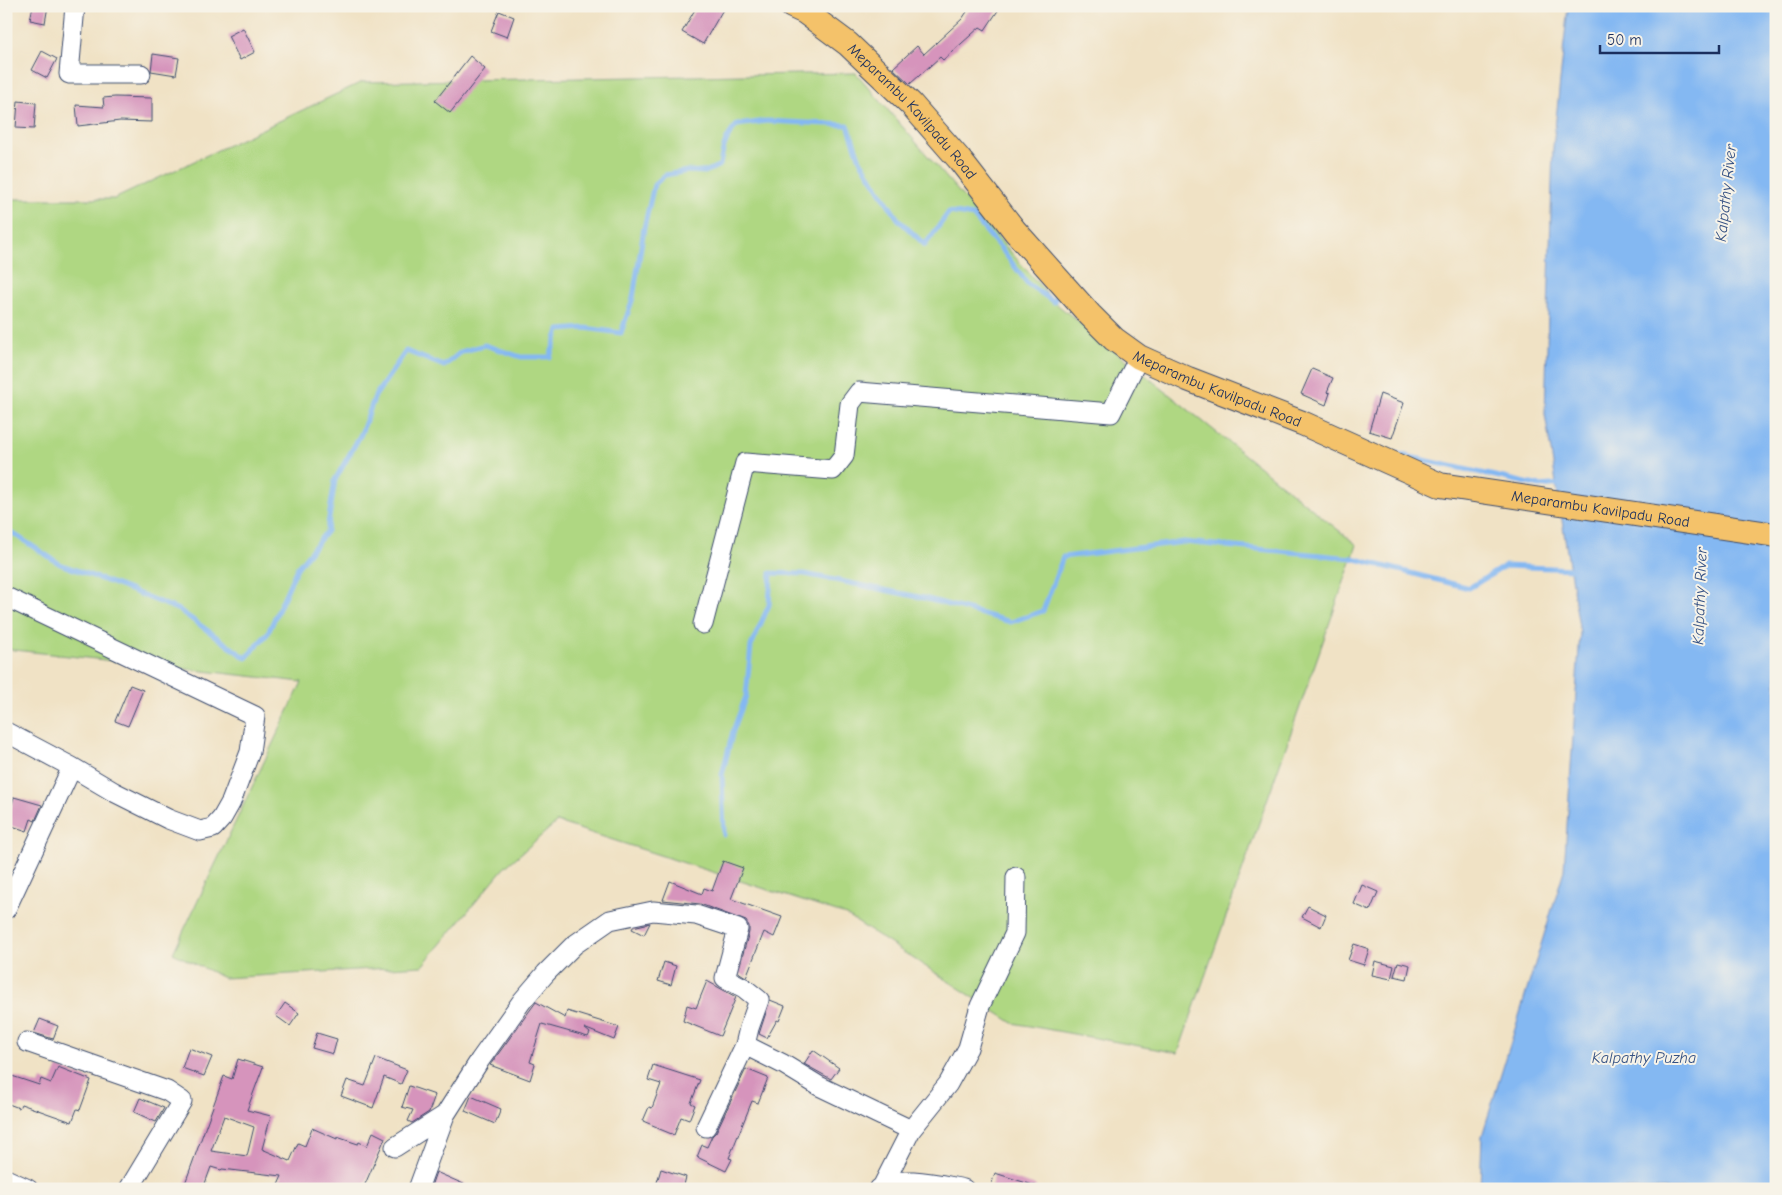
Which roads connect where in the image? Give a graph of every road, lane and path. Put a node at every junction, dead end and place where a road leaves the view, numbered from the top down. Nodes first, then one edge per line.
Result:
1 (75, 6) edge
2 (792, 6) edge
3 (141, 74) dead end
4 (1139, 357) junction
5 (1776, 536) edge
6 (6, 596) edge
7 (703, 624) dead end
8 (6, 732) edge
9 (72, 767) junction
10 (1016, 877) dead end
11 (6, 909) edge
12 (27, 1042) dead end
13 (745, 1045) junction
14 (445, 1115) junction
15 (706, 1127) dead end
16 (911, 1130) junction
17 (395, 1147) dead end
18 (6, 1179) edge
19 (881, 1187) edge
20 (28, 1189) edge
21 (129, 1189) edge
22 (418, 1189) edge
23 (964, 1189) edge

1 - 3 street
2 - 4 main road, Meparambu Kavilpadu Road
4 - 5 main road, Meparambu Kavilpadu Road
4 - 7 street
6 - 9 street
8 - 9 street
9 - 11 street
10 - 16 street
12 - 21 street
13 - 14 street
13 - 15 street
13 - 16 street
14 - 17 street
14 - 22 street
16 - 19 street
18 - 20 street
19 - 23 street

